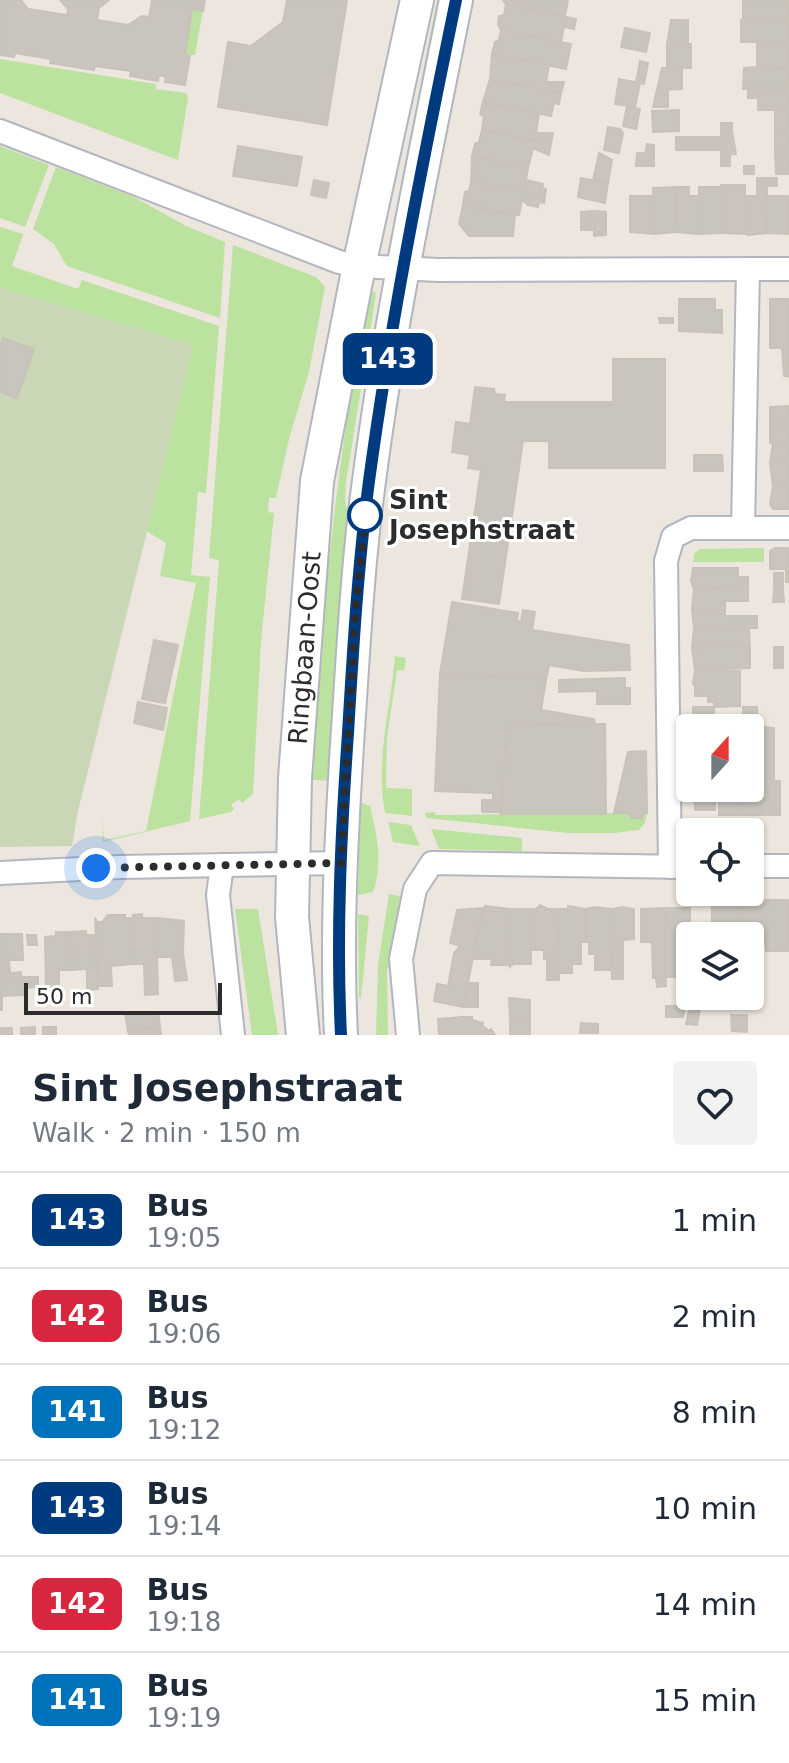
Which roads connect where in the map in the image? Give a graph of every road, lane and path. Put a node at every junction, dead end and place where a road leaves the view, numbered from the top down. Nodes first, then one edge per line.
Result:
1 (417, 0) edge
2 (456, 0) edge
3 (0, 131) edge
4 (359, 266) junction
5 (402, 269) junction
6 (748, 269) junction
7 (789, 269) edge
8 (743, 528) junction
9 (789, 528) edge
10 (678, 818) edge
11 (293, 863) junction
12 (341, 863) junction
13 (222, 865) junction
14 (764, 866) edge
15 (789, 866) edge
16 (676, 867) edge
17 (0, 873) edge
18 (233, 1035) edge
19 (303, 1035) edge
20 (341, 1035) edge
21 (408, 1035) edge

1 - 4 main road, Ringbaan-Oost
2 - 5 main road, Ringbaan-Oost
3 - 4 street
4 - 5 street
4 - 11 main road, Ringbaan-Oost
5 - 6 street
5 - 12 main road, Ringbaan-Oost
6 - 7 street
6 - 8 street
8 - 9 street
8 - 10 street
11 - 12 street
11 - 13 street
11 - 19 main road, Ringbaan-Oost
12 - 20 main road, Ringbaan-Oost
13 - 17 street
13 - 18 street
14 - 15 street
16 - 21 street

